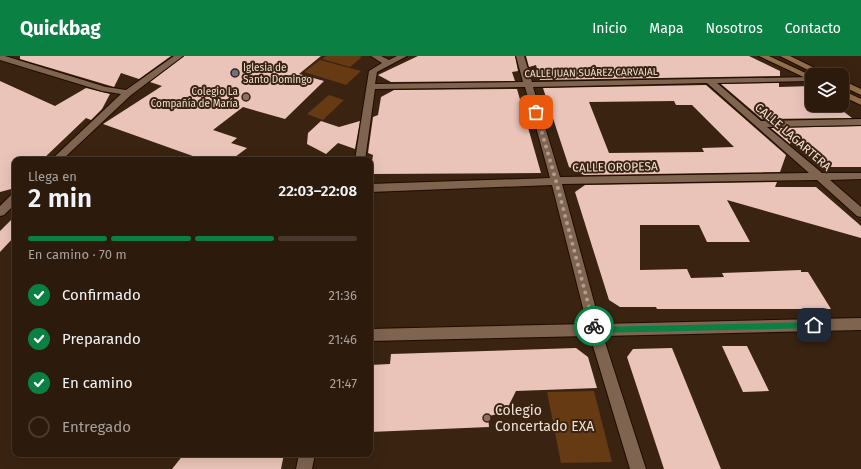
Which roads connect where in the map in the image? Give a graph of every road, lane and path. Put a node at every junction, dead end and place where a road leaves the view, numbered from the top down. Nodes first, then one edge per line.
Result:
1 (179, 56) edge
2 (375, 56) edge
3 (403, 56) edge
4 (520, 56) edge
5 (763, 56) edge
6 (784, 56) edge
7 (0, 57) edge
8 (388, 63) junction
9 (810, 68) edge
10 (805, 76) edge
11 (805, 79) edge
12 (709, 81) junction
13 (528, 84) junction
14 (849, 86) edge
15 (371, 87) junction
16 (861, 92) edge
17 (128, 93) junction
18 (849, 96) edge
19 (861, 102) edge
20 (861, 122) edge
21 (758, 124) junction
22 (59, 157) edge
23 (360, 157) edge
24 (818, 176) junction
25 (861, 176) edge
26 (556, 181) junction
27 (373, 188) edge
28 (12, 201) edge
29 (0, 212) edge
30 (861, 213) edge
31 (861, 324) edge
32 (595, 330) junction
33 (373, 335) edge
34 (306, 457) edge
35 (304, 469) edge
36 (638, 469) edge

1 - 17 street
2 - 8 street
3 - 8 street
4 - 13 street
5 - 10 street
6 - 9 street
7 - 17 street
8 - 15 street
11 - 12 street, CALLE JUAN SUÁREZ CARVAJAL
12 - 13 street, CALLE JUAN SUÁREZ CARVAJAL
12 - 21 street, CALLE LAGARTERA
13 - 15 street, CALLE JUAN SUÁREZ CARVAJAL
13 - 26 street
14 - 16 street
15 - 23 street
17 - 22 street
18 - 19 street
20 - 21 street
21 - 24 street, CALLE LAGARTERA
24 - 25 street, CALLE OROPESA
24 - 26 street, CALLE OROPESA
24 - 30 street, CALLE LAGARTERA
26 - 27 street, CALLE OROPESA
26 - 32 street
28 - 29 street
31 - 32 street
32 - 33 street
32 - 36 street
34 - 35 street

